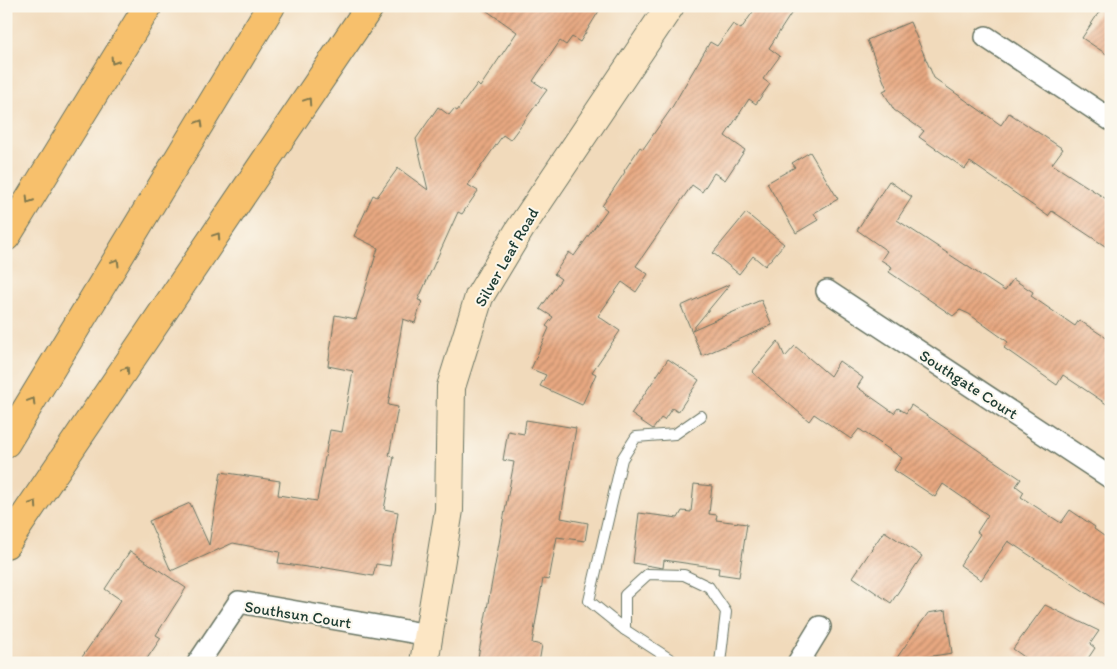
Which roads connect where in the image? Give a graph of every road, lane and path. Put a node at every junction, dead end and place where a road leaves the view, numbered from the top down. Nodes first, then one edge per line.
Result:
1 (148, 6) edge
2 (271, 6) edge
3 (370, 6) edge
4 (670, 6) edge
5 (986, 37) dead end
6 (1111, 120) edge
7 (6, 237) edge
8 (827, 291) dead end
9 (701, 416) dead end
10 (6, 443) edge
11 (1111, 478) edge
12 (6, 544) edge
13 (820, 627) dead end
14 (625, 630) junction
15 (429, 635) junction
16 (198, 663) edge
17 (424, 663) edge
18 (676, 663) edge
19 (720, 663) edge
20 (798, 663) edge

1 -> 7 highway
10 -> 2 highway
12 -> 3 highway
4 - 15 street, Silver Leaf Road
5 - 6 street
8 - 11 street, Southgate Court
9 - 14 lane
13 - 20 street
14 - 18 lane
14 - 19 lane
15 - 16 street, Southsun Court
15 - 17 street, Silver Leaf Road

